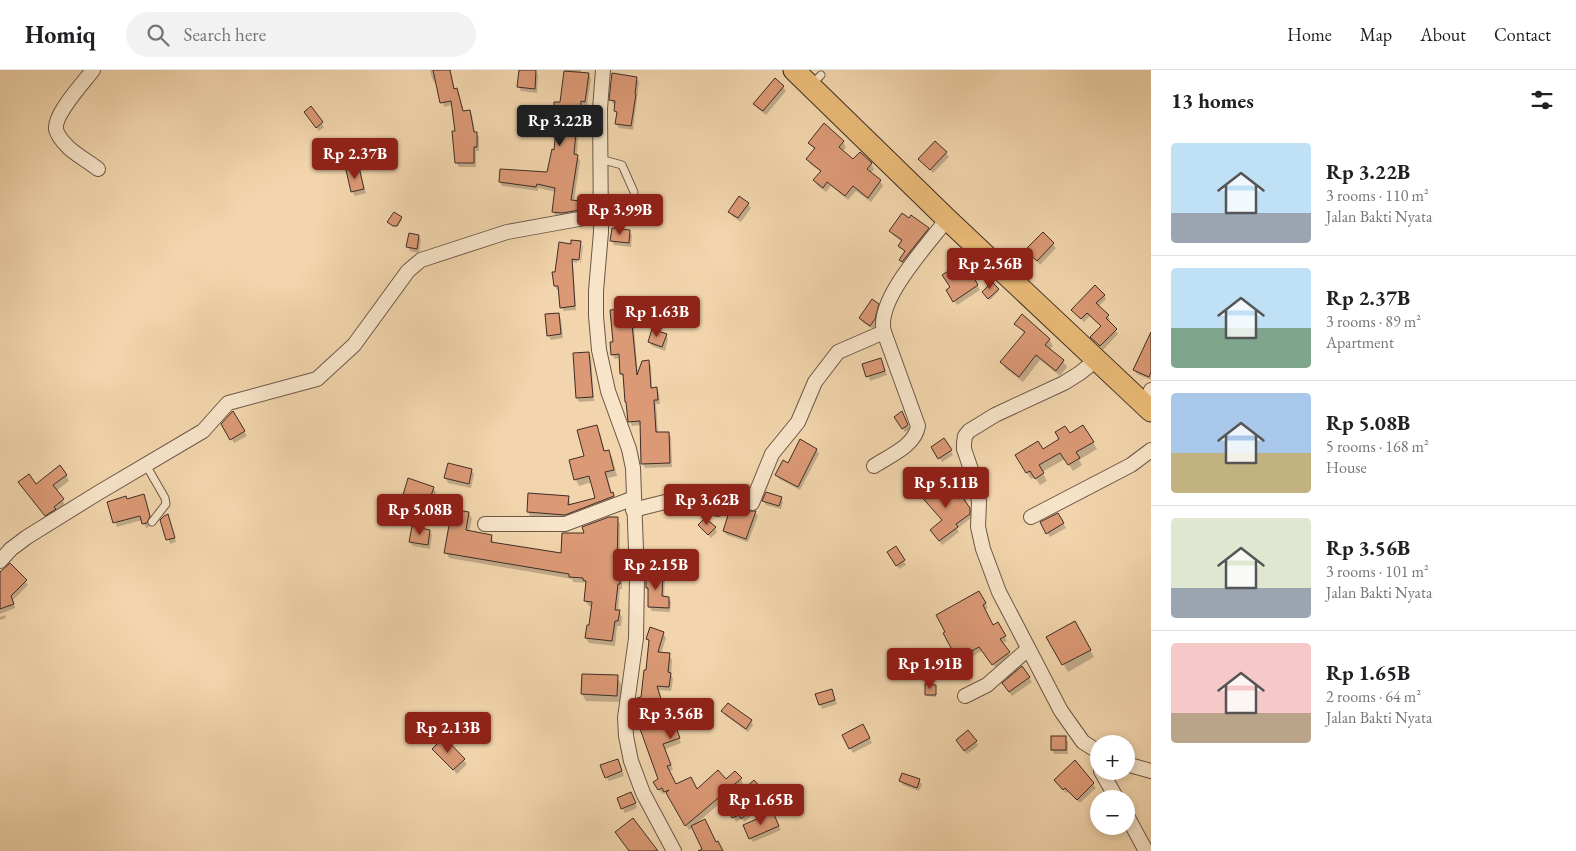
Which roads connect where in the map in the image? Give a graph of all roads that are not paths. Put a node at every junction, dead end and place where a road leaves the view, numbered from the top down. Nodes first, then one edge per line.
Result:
1 (93, 70) edge
2 (603, 70) edge
3 (794, 70) edge
4 (820, 76) edge
5 (600, 159) junction
6 (98, 169) dead end
7 (634, 192) dead end
8 (601, 215) junction
9 (947, 219) junction
10 (884, 332) junction
11 (1096, 360) junction
12 (1149, 402) edge
13 (1151, 450) edge
14 (146, 464) junction
15 (874, 466) dead end
16 (634, 504) junction
17 (1032, 517) dead end
18 (152, 522) dead end
19 (485, 524) dead end
20 (0, 561) edge
21 (1028, 648) junction
22 (965, 696) dead end
23 (1083, 742) junction
24 (1090, 746) edge
25 (1090, 754) edge
26 (1135, 767) edge
27 (1151, 771) edge
28 (1135, 831) edge
29 (674, 851) edge
30 (1146, 851) edge

1 - 6 street
2 - 5 street
3 - 4 main road
4 - 9 main road
5 - 7 lane
5 - 8 street
8 - 14 street
8 - 16 street
9 - 10 street
9 - 11 main road
10 - 15 street
10 - 16 street
11 - 12 main road
11 - 21 street
13 - 17 street
14 - 18 lane
14 - 20 street
16 - 19 street
16 - 29 street
21 - 22 street
21 - 23 street
23 - 24 street
23 - 25 street
26 - 27 street
28 - 30 street

